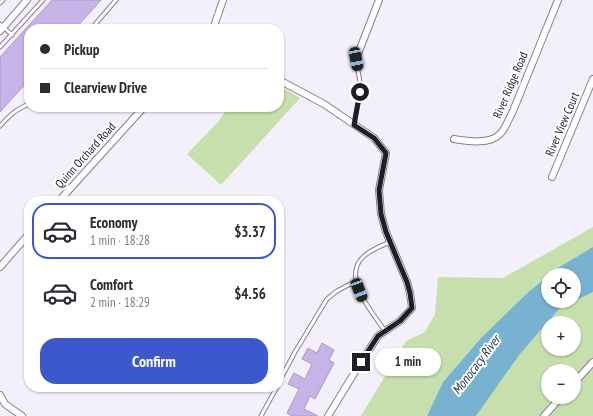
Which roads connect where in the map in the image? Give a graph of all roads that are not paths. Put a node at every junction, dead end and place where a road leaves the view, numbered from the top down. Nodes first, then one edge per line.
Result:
1 (3, 0) edge
2 (27, 0) edge
3 (43, 0) edge
4 (116, 0) edge
5 (224, 0) edge
6 (378, 0) edge
7 (558, 0) edge
8 (0, 3) edge
9 (95, 24) edge
10 (215, 24) edge
11 (1, 27) edge
12 (12, 35) junction
13 (0, 47) edge
14 (356, 59) joint
15 (593, 79) edge
16 (284, 83) edge
17 (24, 106) edge
18 (139, 112) edge
19 (354, 125) junction
20 (0, 126) edge
21 (454, 139) dead end
22 (552, 177) dead end
23 (64, 196) edge
24 (24, 240) edge
25 (390, 242) junction
26 (0, 267) edge
27 (356, 281) junction
28 (385, 331) junction
29 (593, 362) edge
30 (284, 373) edge
31 (581, 375) edge
32 (273, 392) edge
33 (0, 395) edge
34 (555, 404) edge
35 (22, 416) edge
36 (261, 416) edge
37 (328, 416) edge
38 (544, 416) edge

1 - 8 lane
2 - 11 street
3 - 12 lane
4 - 9 lane
5 - 10 street
6 - 14 street
7 - 21 street, River Ridge Road
11 - 12 lane
12 - 13 lane
14 - 19 lane
15 - 22 street, River View Court
16 - 19 street
17 - 20 lane
18 - 23 street, Quinn Orchard Road
19 - 25 street
24 - 26 street
25 - 27 lane
25 - 28 street
27 - 28 lane
27 - 30 lane
28 - 37 street
29 - 31 street
32 - 36 lane
33 - 35 street
34 - 38 street

